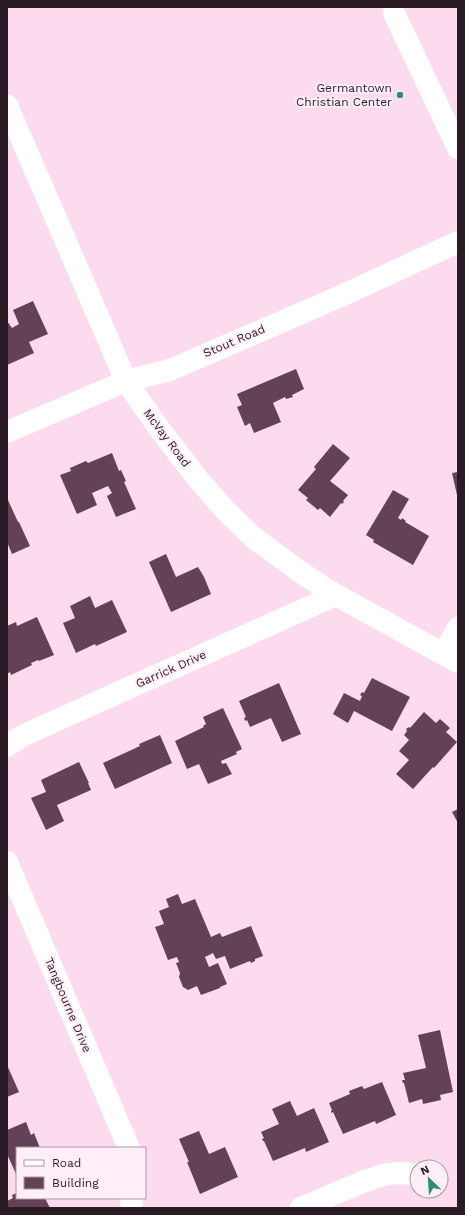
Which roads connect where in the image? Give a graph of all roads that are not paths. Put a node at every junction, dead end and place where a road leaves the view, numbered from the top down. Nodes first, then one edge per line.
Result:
1 (394, 13) dead end
2 (9, 115) edge
3 (458, 148) edge
4 (458, 242) edge
5 (126, 381) junction
6 (7, 432) edge
7 (336, 595) junction
8 (458, 628) edge
9 (451, 657) edge
10 (7, 746) edge
11 (7, 862) edge
12 (129, 1147) edge
13 (409, 1174) edge
14 (301, 1208) edge

1 - 3 street
2 - 5 street, McVay Road
4 - 5 street, Stout Road
5 - 6 street, Stout Road
5 - 7 street, McVay Road
7 - 9 street, McVay Road
7 - 10 street, Garrick Drive
8 - 9 street
11 - 12 street, Tangbourne Drive
13 - 14 street

